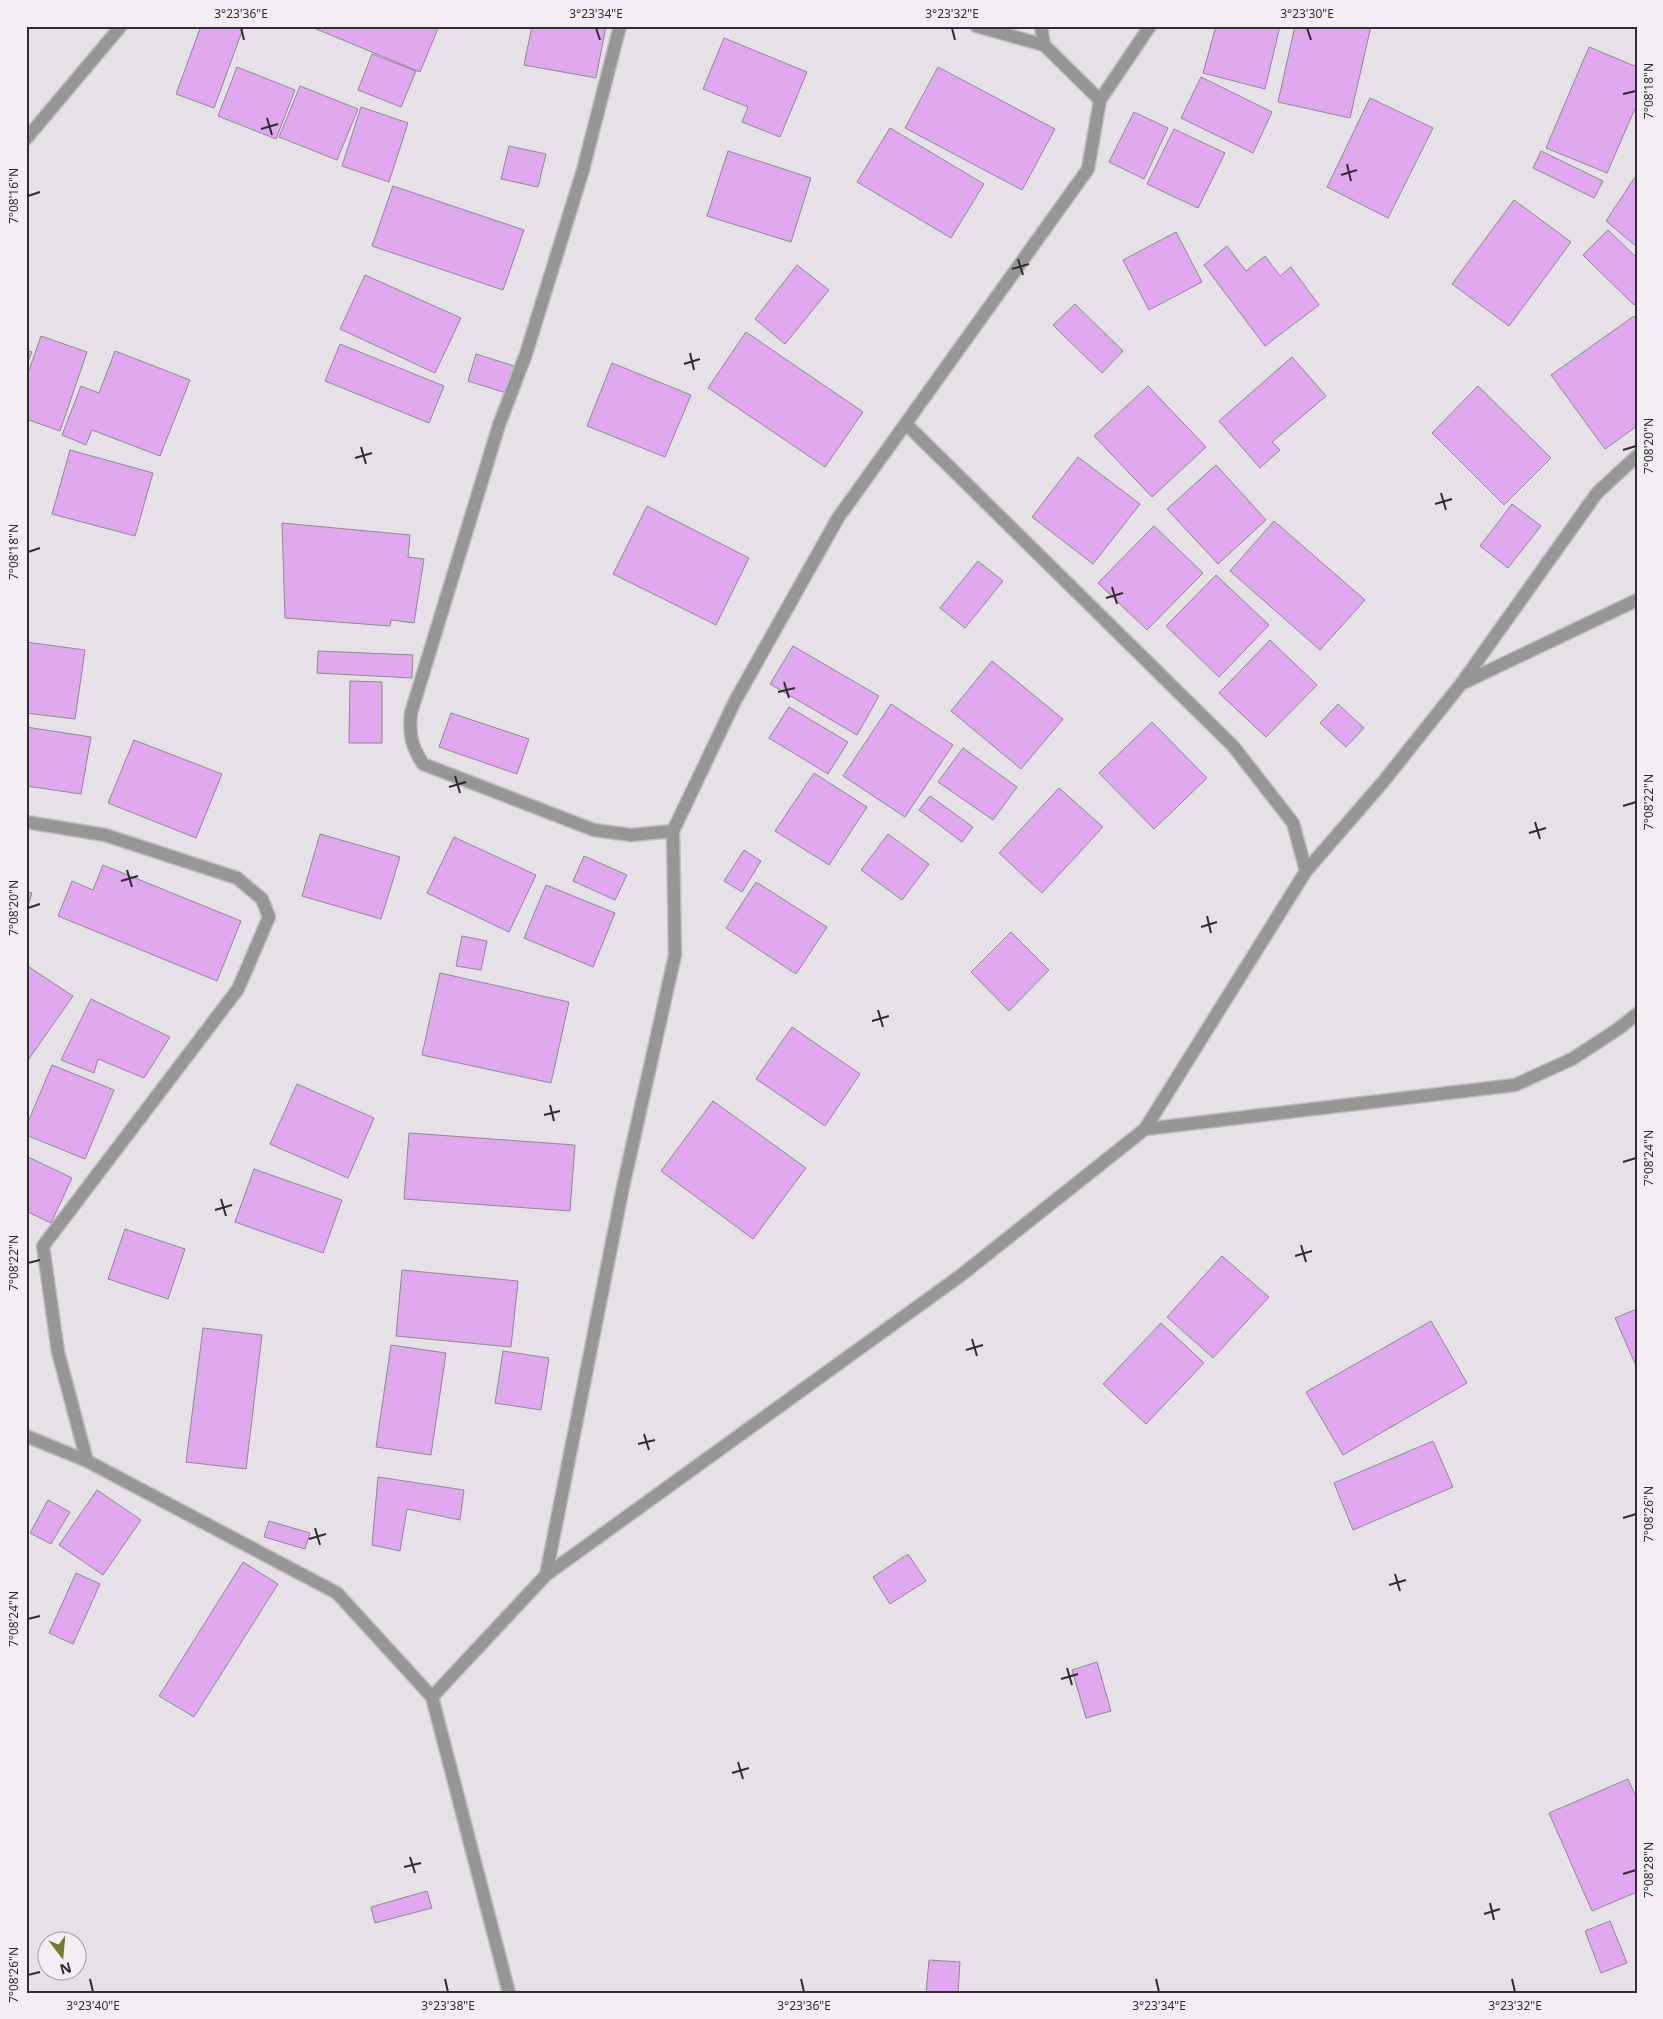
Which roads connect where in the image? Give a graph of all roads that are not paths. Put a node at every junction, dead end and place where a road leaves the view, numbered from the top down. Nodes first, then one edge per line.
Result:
1 (121, 26) edge
2 (620, 26) edge
3 (976, 26) edge
4 (1041, 26) edge
5 (1150, 26) edge
6 (1044, 45) junction
7 (1100, 100) junction
8 (26, 140) edge
9 (906, 424) junction
10 (1637, 456) edge
11 (1637, 600) edge
12 (1461, 684) junction
13 (26, 822) edge
14 (673, 831) junction
15 (1306, 871) junction
16 (1637, 1014) edge
17 (1145, 1129) junction
18 (26, 1436) edge
19 (87, 1461) junction
20 (546, 1575) junction
21 (432, 1697) junction
22 (509, 1993) edge

1 - 8 street
2 - 14 street
3 - 6 street
4 - 6 street
5 - 7 street
6 - 7 street
7 - 9 street
9 - 14 street
9 - 15 street
10 - 12 street
11 - 12 street
12 - 15 street
13 - 19 street
14 - 20 street
15 - 17 street
16 - 17 street
17 - 20 street
18 - 19 street
19 - 21 street
20 - 21 street
21 - 22 street

